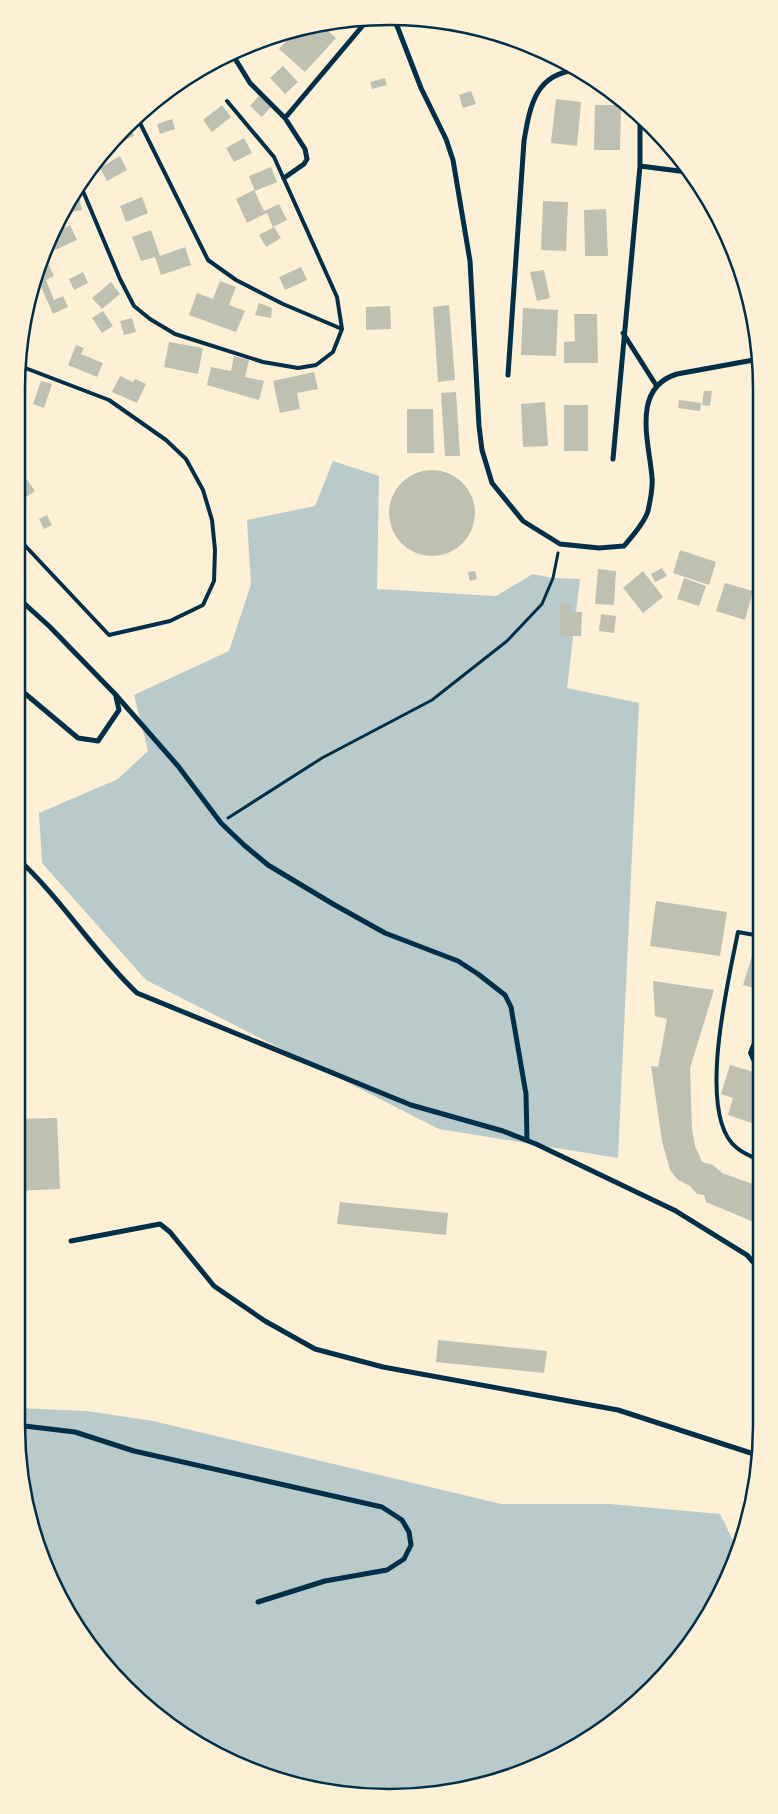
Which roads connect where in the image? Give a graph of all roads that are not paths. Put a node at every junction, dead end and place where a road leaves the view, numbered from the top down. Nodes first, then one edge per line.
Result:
1 (397, 25) edge
2 (362, 26) edge
3 (236, 60) edge
4 (567, 72) edge
5 (227, 101) dead end
6 (285, 118) junction
7 (140, 124) edge
8 (640, 126) edge
9 (640, 166) junction
10 (681, 171) edge
11 (284, 178) junction
12 (83, 192) edge
13 (342, 329) junction
14 (623, 333) junction
15 (752, 361) edge
16 (26, 368) edge
17 (508, 376) dead end
18 (656, 385) junction
19 (613, 459) dead end
20 (25, 546) edge
21 (25, 604) edge
22 (25, 694) edge
23 (115, 694) junction
24 (25, 866) edge
25 (753, 935) edge
26 (753, 1045) edge
27 (753, 1060) edge
28 (527, 1140) junction
29 (753, 1157) edge
30 (72, 1241) dead end
31 (753, 1262) edge
32 (25, 1426) edge
33 (752, 1453) edge
34 (258, 1602) dead end

1 - 18 street
2 - 6 street
3 - 6 street
4 - 17 street
5 - 11 lane
6 - 11 street
7 - 13 lane
8 - 9 street
9 - 10 street
9 - 14 street
11 - 13 lane
12 - 13 lane
14 - 18 street
14 - 19 street
15 - 18 street
16 - 20 lane
21 - 23 street
22 - 23 street
23 - 28 street
24 - 28 street
25 - 29 lane
26 - 27 lane
28 - 31 street
30 - 33 street
32 - 34 street

